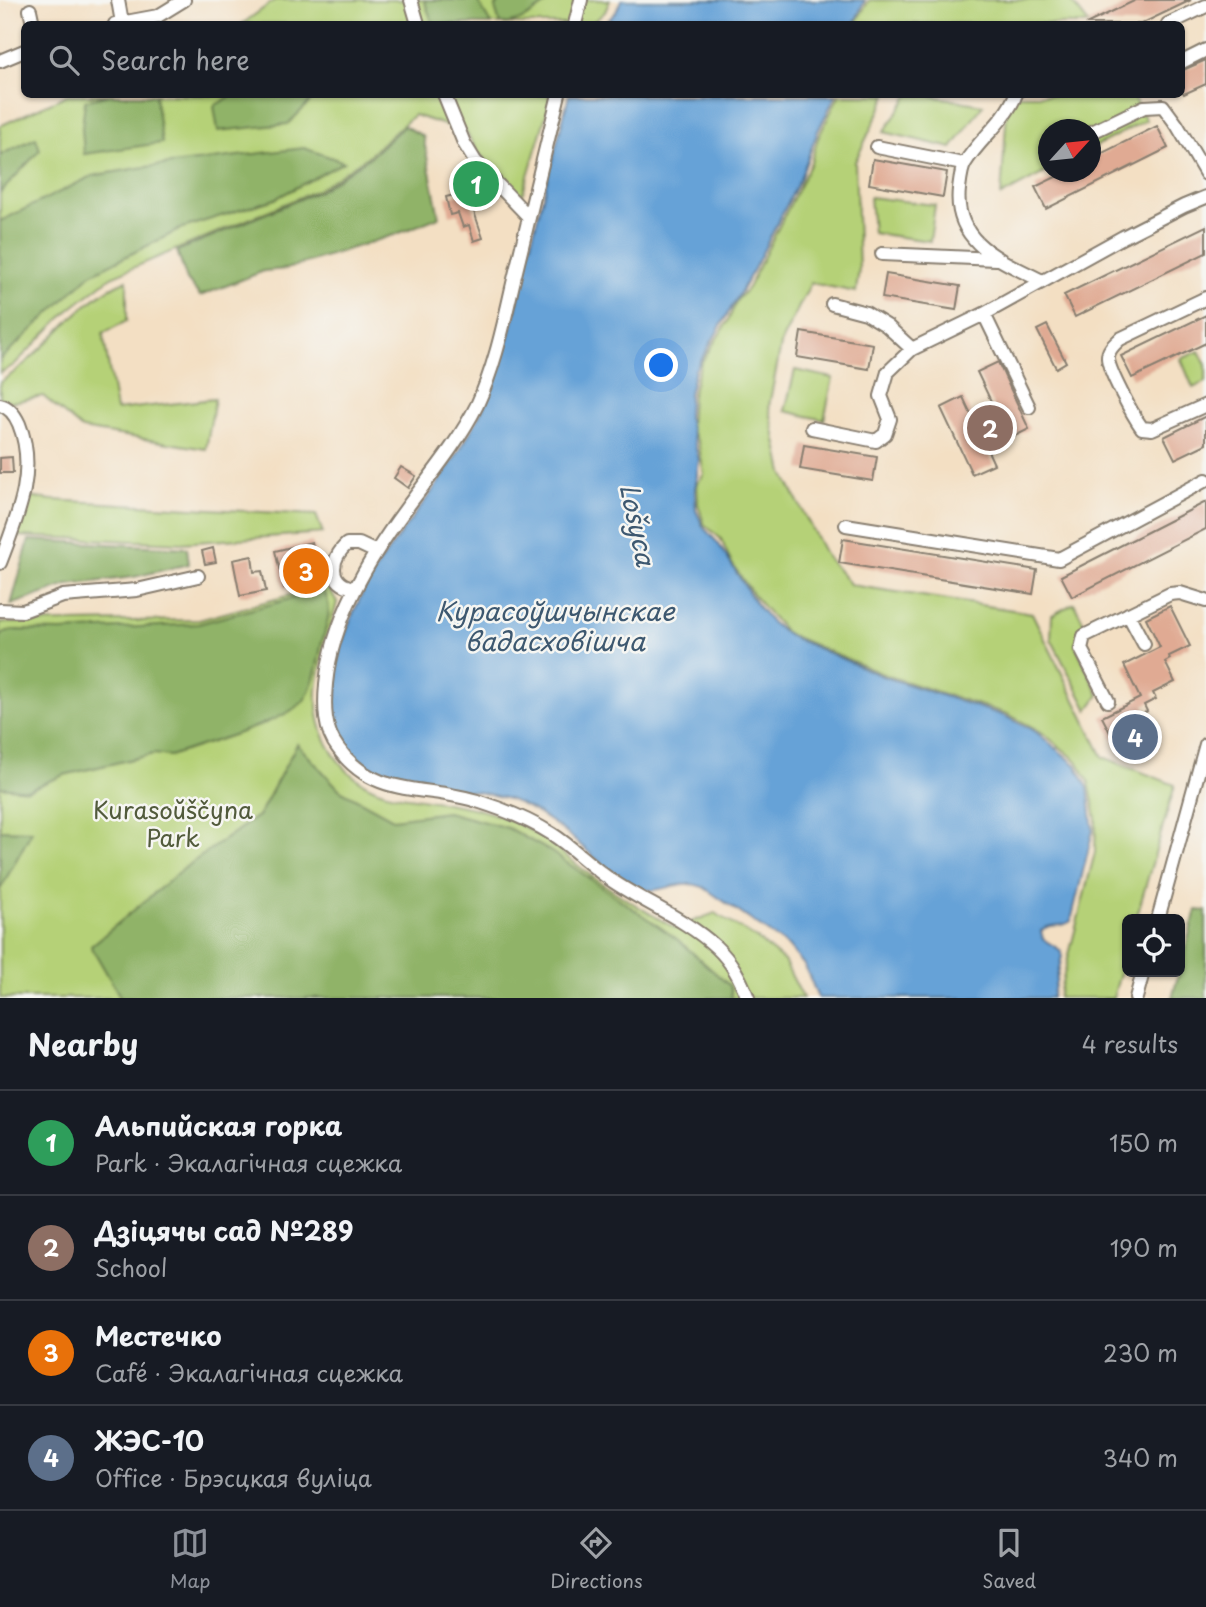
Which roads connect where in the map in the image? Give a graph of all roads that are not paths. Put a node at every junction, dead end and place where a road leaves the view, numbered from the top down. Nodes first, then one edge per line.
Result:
1 (118, 0) edge
2 (411, 0) edge
3 (581, 0) edge
4 (176, 2) edge
5 (1206, 6) edge
6 (30, 9) dead end
7 (32, 21) edge
8 (119, 21) edge
9 (134, 21) edge
10 (417, 21) edge
11 (576, 21) edge
12 (1174, 21) edge
13 (1206, 50) edge
14 (21, 52) edge
15 (1185, 60) edge
16 (0, 61) edge
17 (446, 98) edge
18 (558, 98) edge
19 (1014, 98) edge
20 (1101, 128) edge
21 (877, 147) dead end
22 (963, 164) junction
23 (1206, 174) edge
24 (1206, 197) edge
25 (529, 217) junction
26 (882, 254) dead end
27 (996, 259) junction
28 (1042, 281) junction
29 (1206, 298) edge
30 (832, 304) dead end
31 (984, 314) junction
32 (912, 349) junction
33 (0, 405) edge
34 (1206, 405) edge
35 (1029, 407) dead end
36 (812, 428) dead end
37 (1206, 480) edge
38 (846, 525) dead end
39 (376, 552) junction
40 (0, 563) edge
41 (198, 576) dead end
42 (355, 588) junction
43 (1206, 601) edge
44 (0, 610) edge
45 (1128, 614) junction
46 (1144, 644) dead end
47 (1108, 701) dead end
48 (1206, 744) edge
49 (1158, 914) edge
50 (1142, 977) edge
51 (748, 998) edge
52 (1136, 998) edge

1 - 8 street
2 - 10 street
3 - 11 street
4 - 9 street
5 - 12 street
6 - 7 street
13 - 15 street
14 - 16 street
17 - 25 street
18 - 25 street
19 - 22 street
20 - 23 street
21 - 22 street
22 - 27 street
24 - 28 street
25 - 39 street
26 - 27 street
27 - 28 street
28 - 31 street
29 - 34 street
30 - 32 street
31 - 32 street
31 - 35 street
32 - 36 street
33 - 40 street
37 - 38 street
39 - 42 street
39 - 42 street
41 - 44 street
42 - 51 street
43 - 45 street
45 - 46 street
45 - 47 street
48 - 49 street
50 - 52 street

